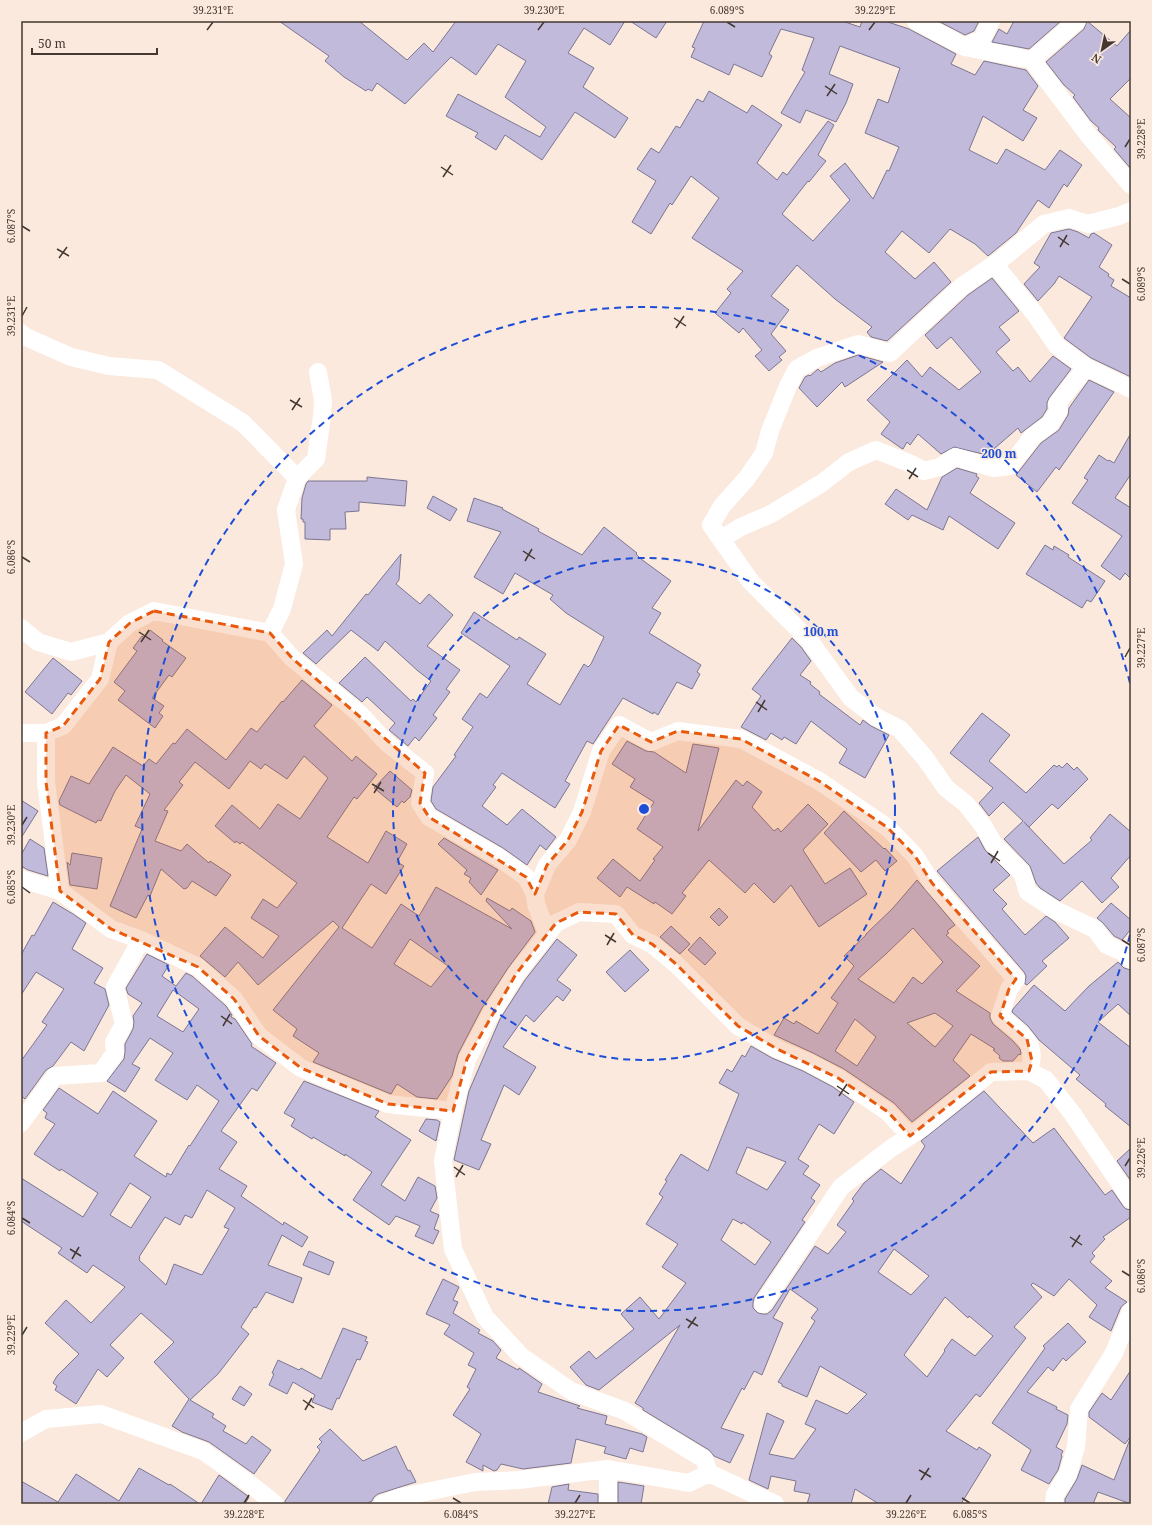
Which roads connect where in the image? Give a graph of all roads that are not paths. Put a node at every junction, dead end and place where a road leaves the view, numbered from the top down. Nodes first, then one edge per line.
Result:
1 (916, 21) edge
2 (991, 21) edge
3 (1077, 21) edge
4 (965, 47) junction
5 (1032, 60) junction
6 (1131, 185) edge
7 (1131, 212) edge
8 (994, 264) junction
9 (21, 333) edge
10 (1086, 366) junction
11 (318, 372) dead end
12 (1131, 389) edge
13 (297, 478) junction
14 (721, 539) junction
15 (21, 628) edge
16 (270, 633) junction
17 (109, 642) junction
18 (21, 733) edge
19 (46, 733) junction
20 (21, 879) edge
21 (60, 891) junction
22 (536, 894) junction
23 (547, 933) junction
24 (141, 940) junction
25 (1131, 960) edge
26 (1029, 1071) junction
27 (453, 1111) junction
28 (21, 1123) edge
29 (910, 1136) junction
30 (1131, 1200) edge
31 (762, 1304) dead end
32 (1131, 1311) edge
33 (21, 1433) edge
34 (608, 1469) junction
35 (709, 1473) junction
36 (275, 1504) edge
37 (382, 1504) edge
38 (608, 1504) edge
39 (775, 1504) edge
40 (1054, 1504) edge

1 - 4 street
2 - 4 street
3 - 5 street
4 - 5 street
5 - 6 street
7 - 8 street
8 - 10 street
8 - 14 street
9 - 13 street
10 - 12 street
10 - 14 street
11 - 13 street
13 - 16 street
14 - 25 street
15 - 17 street
16 - 17 street
16 - 22 street
17 - 19 street
18 - 19 street
19 - 21 street
20 - 21 street
21 - 24 street
22 - 23 street
22 - 26 street
23 - 27 street
23 - 29 street
24 - 27 street
24 - 28 street
26 - 29 street
26 - 30 street
27 - 35 street
29 - 31 street
32 - 40 street
33 - 36 street
34 - 35 street
34 - 37 street
34 - 38 street
35 - 39 street

